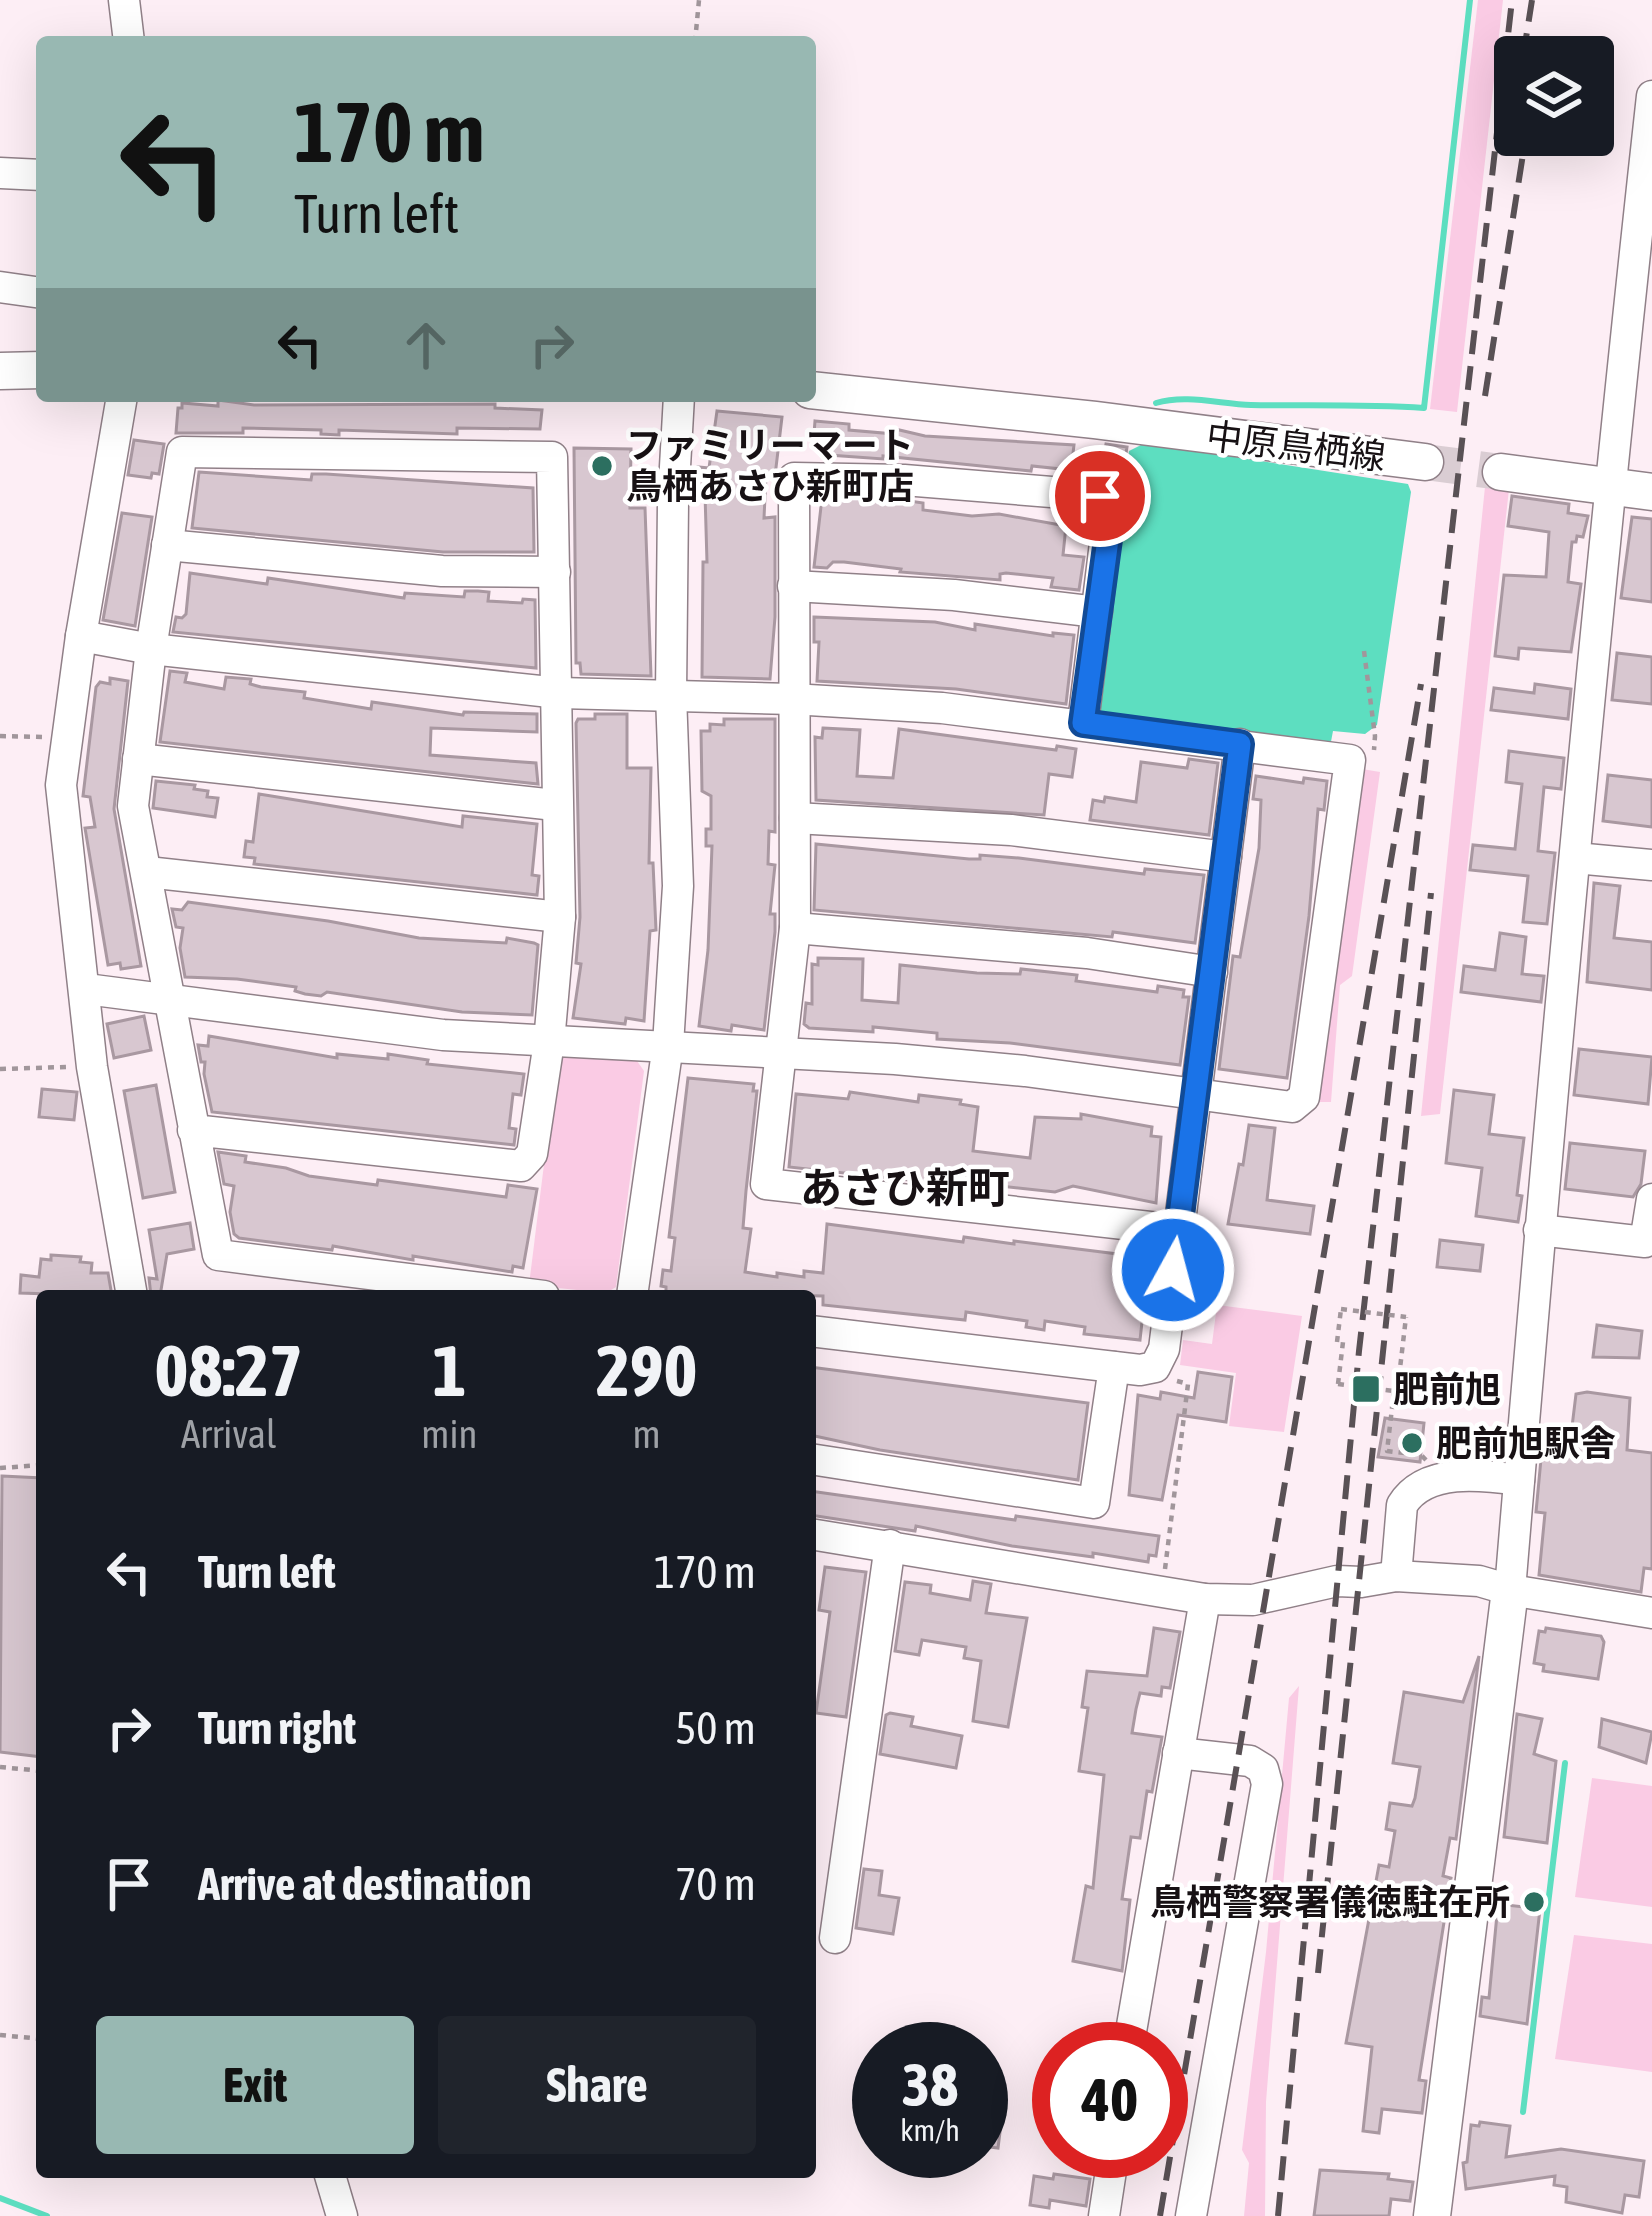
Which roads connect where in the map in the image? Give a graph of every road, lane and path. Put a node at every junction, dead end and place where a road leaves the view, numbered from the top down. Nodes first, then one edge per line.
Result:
1 (124, 0) edge
2 (699, 0) edge
3 (128, 36) edge
4 (695, 36) edge
5 (1652, 96) edge
6 (0, 173) edge
7 (36, 175) edge
8 (0, 287) edge
9 (36, 292) edge
10 (36, 370) edge
11 (0, 371) edge
12 (816, 391) edge
13 (121, 402) edge
14 (679, 402) edge
15 (1425, 462) tunnel mouth
16 (1502, 472) tunnel mouth
17 (1609, 486) junction
18 (1652, 492) edge
19 (167, 544) junction
20 (555, 572) junction
21 (793, 586) junction
22 (1097, 612) junction
23 (81, 636) junction
24 (151, 649) junction
25 (1364, 651) dead end
26 (559, 692) junction
27 (671, 695) junction
28 (792, 699) junction
29 (1083, 723) junction
30 (0, 736) edge
31 (68, 737) junction
32 (1240, 744) junction
33 (138, 759) junction
34 (1350, 760) junction
35 (556, 805) junction
36 (795, 818) junction
37 (1226, 857) junction
38 (1575, 858) junction
39 (1652, 865) edge
40 (147, 872) junction
41 (560, 917) junction
42 (795, 928) junction
43 (1211, 972) junction
44 (86, 988) junction
45 (167, 1000) junction
46 (549, 1042) junction
47 (668, 1045) junction
48 (783, 1052) junction
49 (92, 1067) junction
50 (0, 1069) edge
51 (1197, 1093) junction
52 (193, 1130) junction
53 (1652, 1199) edge
54 (1178, 1230) junction
55 (1539, 1230) junction
56 (1648, 1242) edge
57 (300, 1281) edge
58 (131, 1290) edge
59 (446, 1290) edge
60 (633, 1290) edge
61 (816, 1332) edge
62 (1114, 1367) junction
63 (1399, 1377) dead end
64 (1173, 1380) dead end
65 (816, 1460) edge
66 (36, 1465) edge
67 (0, 1468) edge
68 (1429, 1471) dead end
69 (1519, 1480) junction
70 (816, 1535) edge
71 (890, 1545) junction
72 (1396, 1576) junction
73 (1510, 1590) junction
74 (1162, 1593) junction
75 (1205, 1599) junction
76 (1652, 1613) edge
77 (1178, 1753) junction
78 (0, 1767) edge
79 (36, 1770) edge
80 (835, 1938) dead end
81 (1133, 2022) edge
82 (0, 2035) edge
83 (36, 2038) edge
84 (331, 2178) edge
85 (1110, 2178) edge
86 (342, 2216) edge
87 (1104, 2216) edge
88 (1191, 2216) edge
89 (1432, 2216) edge

1 - 3 street
2 - 4 path
5 - 17 street
6 - 7 street
8 - 9 street
10 - 11 main road
12 - 15 main road, 中原鳥栖線
13 - 23 street
14 - 27 street
16 - 17 main road
17 - 18 main road
17 - 38 street
19 - 20 street
19 - 20 street
19 - 24 street
20 - 26 street
21 - 22 street
21 - 22 street
21 - 28 street
22 - 29 street
23 - 24 street
23 - 31 street
24 - 26 street
24 - 33 street
25 - 34 path
26 - 27 street
26 - 35 street
27 - 28 street
27 - 47 street
28 - 29 street
28 - 36 street
29 - 32 street
30 - 31 path
31 - 44 street
32 - 34 street
32 - 37 street
33 - 35 street
33 - 40 street
34 - 51 street
35 - 41 street
36 - 37 street
36 - 42 street
37 - 43 street
38 - 39 street
38 - 55 street
40 - 41 street
40 - 45 street
41 - 46 street
42 - 43 street
42 - 48 street
43 - 51 street
44 - 45 street
44 - 49 street
45 - 46 street
45 - 52 street
46 - 47 street
46 - 52 street
47 - 48 street
47 - 60 street
48 - 51 street
48 - 54 street
49 - 50 path
49 - 58 street
51 - 54 street
52 - 57 street
53 - 56 street
54 - 62 street
55 - 56 street
55 - 69 street
57 - 59 street
61 - 62 street
62 - 65 street
63 - 68 path, bridge
64 - 74 path
66 - 67 path
69 - 72 street
69 - 73 street
70 - 71 street
71 - 74 street
71 - 80 street
72 - 73 street
72 - 75 street
73 - 76 street
73 - 89 main road
74 - 75 street
75 - 77 street
77 - 81 street
77 - 88 street
78 - 79 path
82 - 83 path
84 - 86 street
85 - 87 street

